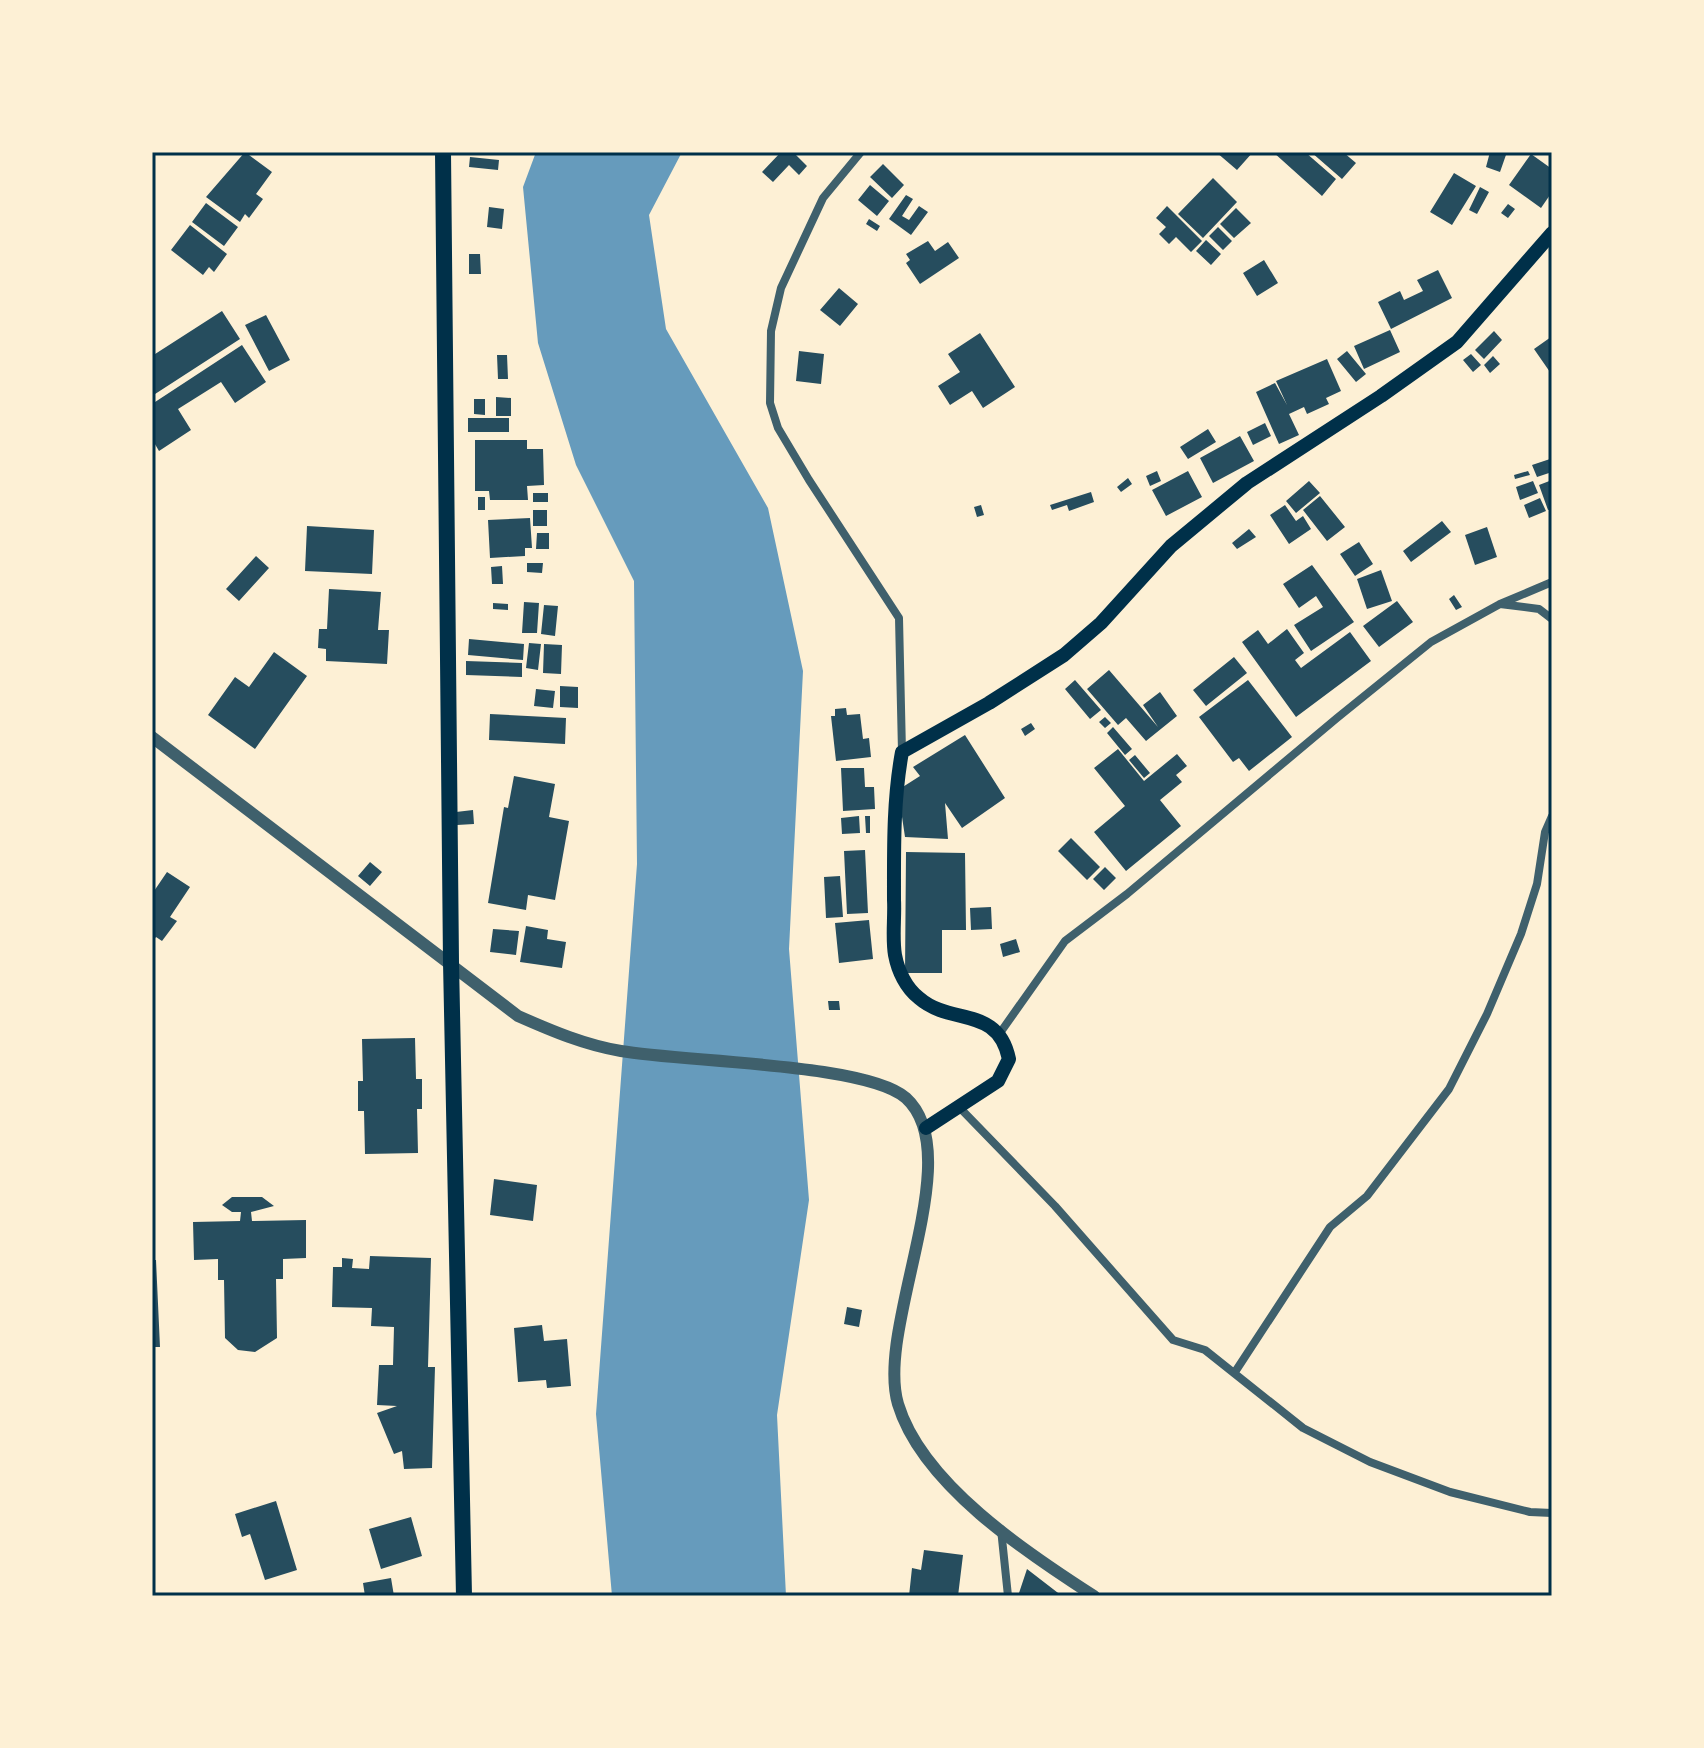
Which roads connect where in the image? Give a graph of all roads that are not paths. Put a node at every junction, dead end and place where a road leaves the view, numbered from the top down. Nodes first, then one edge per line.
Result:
1 (443, 152) edge
2 (861, 152) edge
3 (1552, 233) edge
4 (1552, 582) edge
5 (1500, 604) junction
6 (1552, 619) edge
7 (152, 737) edge
8 (902, 752) junction
9 (1552, 816) edge
10 (451, 962) junction
11 (1000, 1033) junction
12 (959, 1107) junction
13 (926, 1128) junction
14 (1235, 1372) junction
15 (1552, 1513) edge
16 (1001, 1529) junction
17 (464, 1596) edge
18 (1008, 1596) edge
19 (1094, 1596) edge

1 - 10 main road
2 - 8 street
3 - 8 main road
4 - 5 street
5 - 6 street
5 - 11 street
7 - 10 street
8 - 11 main road
9 - 14 street
10 - 13 street
10 - 17 main road
11 - 12 main road
12 - 13 main road
12 - 14 street
13 - 16 street
14 - 15 street
16 - 18 street
16 - 19 street

